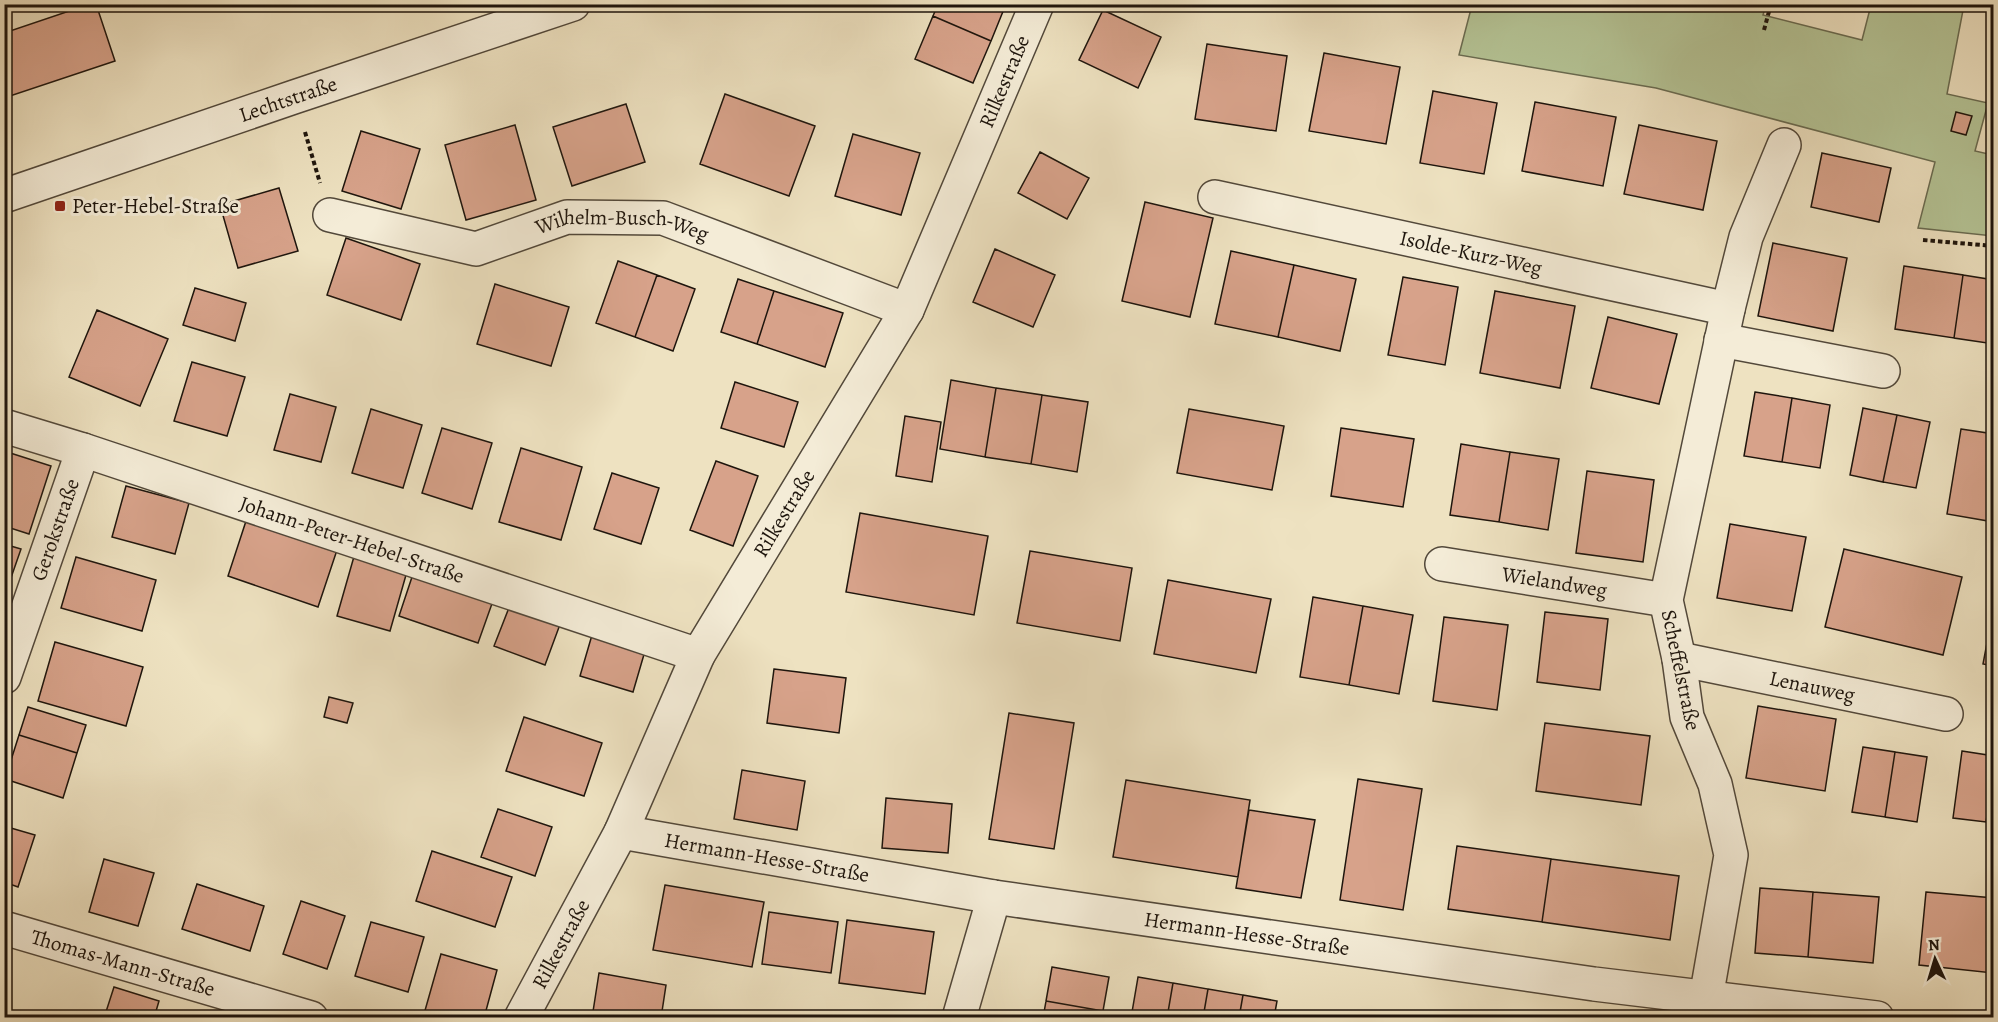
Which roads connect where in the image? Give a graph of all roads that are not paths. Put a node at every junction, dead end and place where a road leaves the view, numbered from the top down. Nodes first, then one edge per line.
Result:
1 (573, 4) edge
2 (1037, 4) edge
3 (1784, 145) dead end
4 (4, 196) edge
5 (1215, 197) dead end
6 (330, 215) road end
7 (1728, 309) junction
8 (907, 310) junction
9 (1721, 340) junction
10 (1883, 370) dead end
11 (4, 426) edge
12 (83, 450) junction
13 (1442, 564) dead end
14 (1666, 600) junction
15 (698, 655) junction
16 (1679, 659) junction
17 (4, 677) edge
18 (1946, 714) dead end
19 (621, 832) junction
20 (994, 897) junction
21 (4, 928) edge
22 (1706, 998) junction
23 (311, 1017) edge
24 (521, 1017) edge
25 (959, 1017) edge
26 (1877, 1017) edge

1 - 4 street, Lechtstraße
2 - 8 street, Rilkestraße
3 - 7 street, Scheffelstraße
5 - 7 street, Isolde-Kurz-Weg
6 - 8 street, Wilhelm-Busch-Weg
7 - 9 street, Scheffelstraße
8 - 15 street, Rilkestraße
9 - 10 street
9 - 14 street, Scheffelstraße
11 - 12 street, Johann-Peter-Hebel-Straße
12 - 15 street, Johann-Peter-Hebel-Straße
12 - 17 street, Gerokstraße
13 - 14 street, Wielandweg
14 - 16 street, Scheffelstraße
15 - 19 street, Rilkestraße
16 - 18 street, Lenauweg
16 - 22 street, Scheffelstraße
19 - 20 street, Hermann-Hesse-Straße
19 - 24 street, Rilkestraße
20 - 22 street, Hermann-Hesse-Straße
20 - 25 street
21 - 23 street, Thomas-Mann-Straße
22 - 26 street, Hermann-Hesse-Straße

